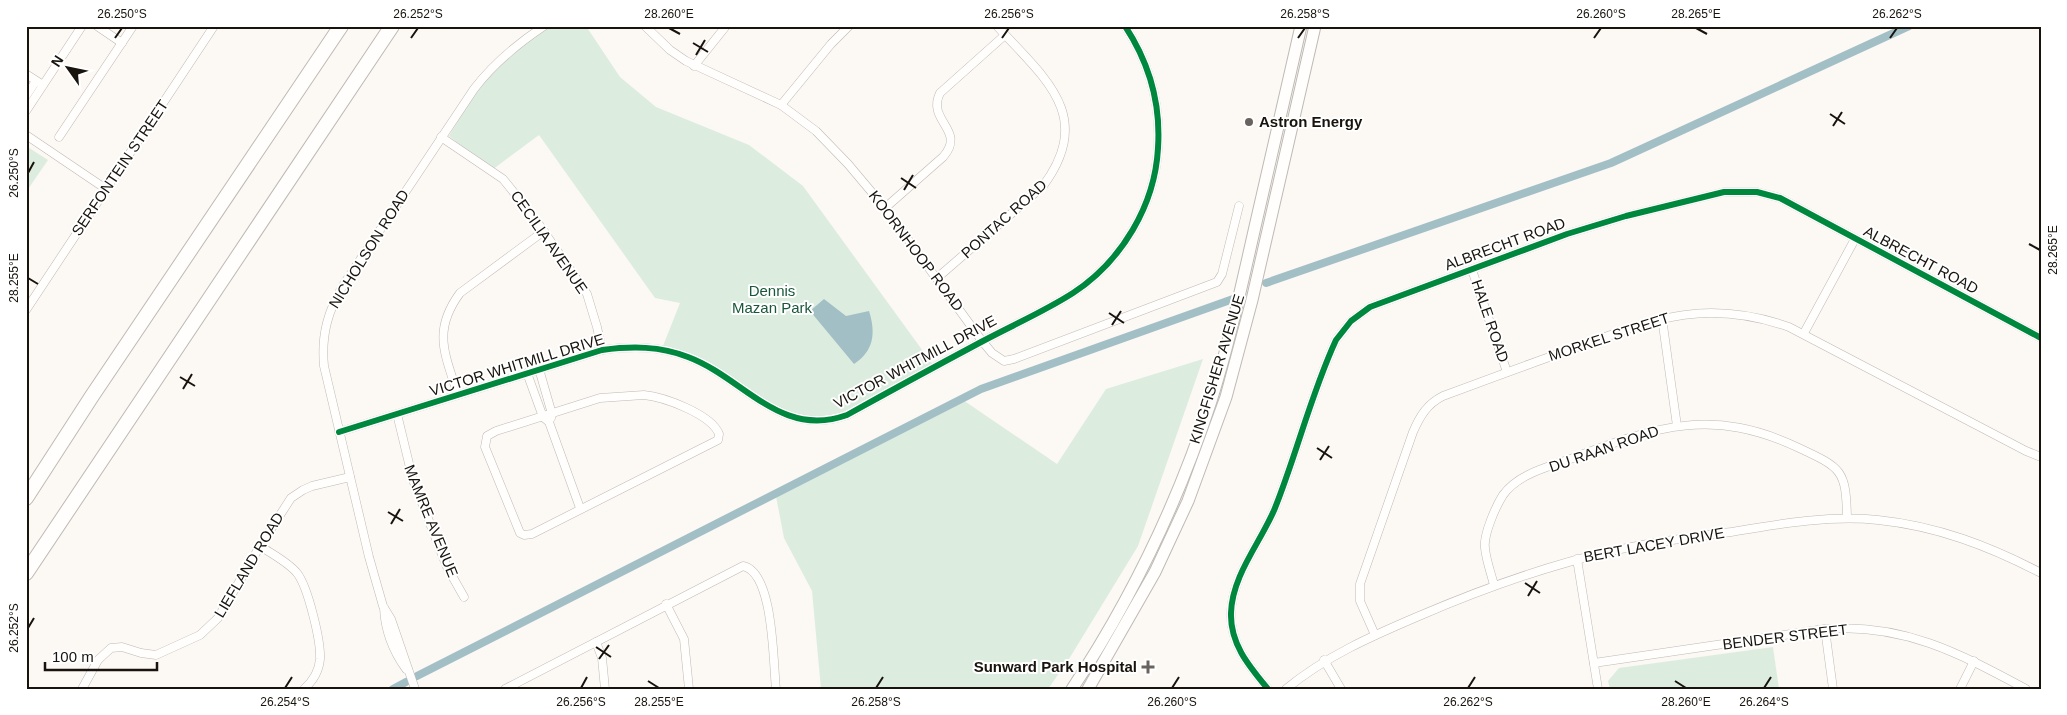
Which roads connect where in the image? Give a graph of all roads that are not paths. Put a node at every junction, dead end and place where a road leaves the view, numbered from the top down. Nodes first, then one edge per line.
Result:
1 (82, 26) edge
2 (97, 26) edge
3 (134, 26) edge
4 (214, 26) edge
5 (341, 26) edge
6 (392, 26) edge
7 (544, 26) edge
8 (645, 26) edge
9 (726, 26) edge
10 (849, 26) edge
11 (997, 26) edge
12 (1125, 26) edge
13 (1301, 26) edge
14 (1315, 26) edge
15 (1005, 35) junction
16 (122, 43) junction
17 (694, 66) junction
18 (26, 74) edge
19 (40, 83) junction
20 (26, 96) edge
21 (781, 105) junction
22 (26, 111) edge
23 (26, 135) edge
24 (59, 137) dead end
25 (441, 137) junction
26 (106, 189) junction
27 (1239, 206) dead end
28 (885, 208) junction
29 (544, 231) junction
30 (1855, 239) junction
31 (1472, 270) junction
32 (938, 278) junction
33 (30, 298) edge
34 (26, 310) edge
35 (1662, 318) junction
36 (1804, 333) junction
37 (2041, 338) edge
38 (982, 341) junction
39 (602, 350) junction
40 (539, 369) junction
41 (1507, 372) junction
42 (527, 373) junction
43 (458, 395) junction
44 (92, 396) junction
45 (397, 414) junction
46 (552, 414) junction
47 (546, 419) junction
48 (1677, 426) junction
49 (339, 432) junction
50 (2041, 457) edge
51 (350, 477) junction
52 (26, 484) edge
53 (26, 498) edge
54 (580, 508) junction
55 (1847, 518) junction
56 (49, 540) junction
57 (260, 546) junction
58 (1577, 559) junction
59 (26, 573) edge
60 (2041, 573) edge
61 (26, 580) edge
62 (1494, 585) junction
63 (464, 597) dead end
64 (666, 604) junction
65 (1825, 629) junction
66 (1375, 634) junction
67 (596, 642) junction
68 (1324, 660) junction
69 (1974, 662) junction
70 (1594, 663) junction
71 (82, 689) edge
72 (304, 689) edge
73 (416, 689) edge
74 (505, 689) edge
75 (605, 689) edge
76 (689, 689) edge
77 (776, 689) edge
78 (1072, 689) edge
79 (1088, 689) edge
80 (1268, 689) edge
81 (1286, 689) edge
82 (1342, 689) edge
83 (1598, 689) edge
84 (1833, 689) edge
85 (1960, 689) edge
86 (2026, 689) edge

1 - 19 street
2 - 16 street
3 - 16 street
4 - 26 street, SERFONTEIN STREET
5 - 44 highway
6 - 56 highway
7 - 25 street, NICHOLSON ROAD
8 - 17 street, KOORNHOOP ROAD
9 - 17 street
10 - 21 street
11 - 15 street, PONTAC ROAD
12 - 38 street, VICTOR WHITMILL DRIVE
13 - 78 street, KINGFISHER AVENUE
14 - 79 street, KINGFISHER AVENUE
15 - 28 street
15 - 32 street, PONTAC ROAD
16 - 24 street
17 - 21 street, KOORNHOOP ROAD
18 - 19 street
19 - 20 street
19 - 22 street
21 - 28 street, KOORNHOOP ROAD
23 - 26 street
25 - 29 street, CECILIA AVENUE
25 - 49 street, NICHOLSON ROAD
26 - 33 street, SERFONTEIN STREET
27 - 38 street, KOORNHOOP ROAD
28 - 32 street, KOORNHOOP ROAD
29 - 39 street, CECILIA AVENUE
29 - 43 street
30 - 31 street, ALBRECHT ROAD
30 - 36 street
30 - 37 street, ALBRECHT ROAD
31 - 41 street, HALE ROAD
31 - 80 street, ALBRECHT ROAD
32 - 38 street, KOORNHOOP ROAD
33 - 34 street, SERFONTEIN STREET
35 - 36 street, MORKEL STREET
35 - 41 street, MORKEL STREET
35 - 48 street
36 - 50 street, MORKEL STREET
38 - 39 street, VICTOR WHITMILL DRIVE
39 - 40 street, VICTOR WHITMILL DRIVE
40 - 42 street, VICTOR WHITMILL DRIVE
40 - 46 street
41 - 66 street, MORKEL STREET
42 - 43 street, VICTOR WHITMILL DRIVE
42 - 47 street
43 - 45 street, VICTOR WHITMILL DRIVE
44 - 52 highway
44 - 53 highway
45 - 49 street, VICTOR WHITMILL DRIVE
45 - 63 street, MAMRE AVENUE
46 - 47 street
46 - 54 street
47 - 54 street
47 - 54 street
48 - 55 street, DU RAAN ROAD
48 - 62 street, DU RAAN ROAD
49 - 51 street, NICHOLSON ROAD
51 - 57 street, LIEFLAND ROAD
51 - 73 street, NICHOLSON ROAD
55 - 58 street, BERT LACEY DRIVE
55 - 60 street, BERT LACEY DRIVE
56 - 59 highway
56 - 61 highway
57 - 71 street, LIEFLAND ROAD
57 - 72 street
58 - 62 street, BERT LACEY DRIVE
58 - 70 street
62 - 66 street, BERT LACEY DRIVE
64 - 67 street
64 - 76 street
64 - 77 street
65 - 69 street, BENDER STREET
65 - 70 street, BENDER STREET
65 - 84 street
66 - 68 street, BERT LACEY DRIVE
67 - 74 street
67 - 75 street
68 - 81 street, BERT LACEY DRIVE
68 - 82 street
69 - 85 street
69 - 86 street, BENDER STREET
70 - 83 street

